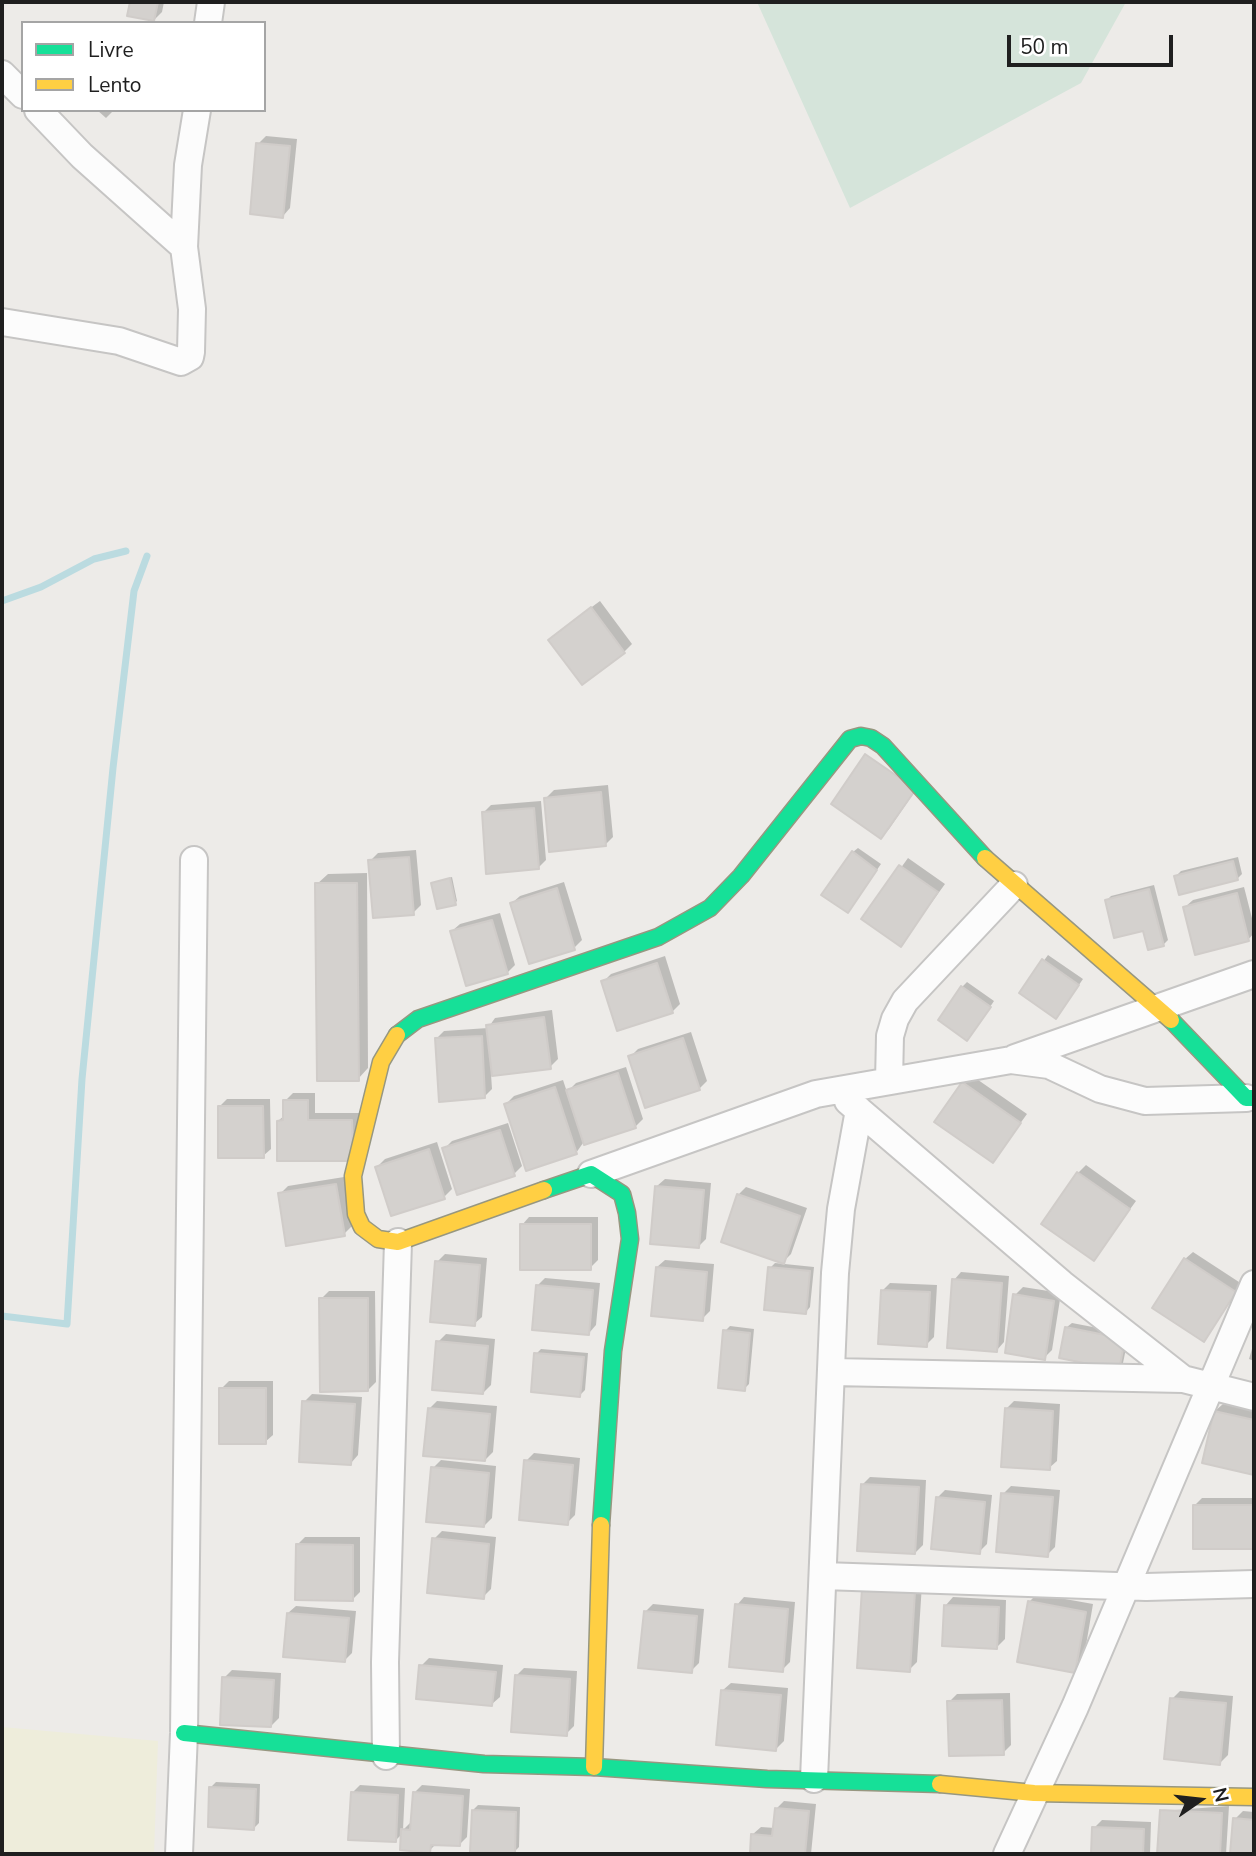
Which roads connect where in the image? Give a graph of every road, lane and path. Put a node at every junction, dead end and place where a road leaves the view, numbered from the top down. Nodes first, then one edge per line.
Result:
1 (211, 2) edge
2 (208, 21) edge
3 (2, 74) edge
4 (21, 93) edge
5 (40, 112) edge
6 (197, 112) edge
7 (184, 247) junction
8 (2, 322) edge
9 (194, 860) dead end
10 (1014, 885) junction
11 (1254, 974) edge
12 (1158, 1007) junction
13 (1011, 1060) junction
14 (889, 1081) junction
15 (836, 1090) junction
16 (1250, 1098) edge
17 (859, 1110) junction
18 (591, 1174) junction
19 (398, 1242) junction
20 (1254, 1284) edge
21 (832, 1372) junction
22 (1183, 1380) junction
23 (1210, 1388) junction
24 (1254, 1397) edge
25 (823, 1576) junction
26 (1254, 1584) edge
27 (1125, 1586) junction
28 (184, 1733) junction
29 (386, 1756) junction
30 (594, 1767) junction
31 (814, 1779) junction
32 (1034, 1793) junction
33 (1254, 1797) edge
34 (179, 1854) edge
35 (1007, 1854) edge

1 - 2 street
3 - 4 street
5 - 7 street
6 - 7 street
7 - 8 street
9 - 28 street
10 - 12 street
10 - 14 street
10 - 19 street
11 - 12 street
12 - 13 street
12 - 16 street
13 - 14 street
13 - 16 street
14 - 15 street
15 - 17 street
15 - 18 street
17 - 21 street
17 - 22 street
18 - 19 street
18 - 30 street
19 - 29 street
20 - 23 street
21 - 22 street
21 - 25 street
22 - 23 street
23 - 24 street
23 - 27 street
25 - 27 street
25 - 31 street
26 - 27 street
27 - 32 street
28 - 29 street
28 - 34 street
29 - 30 street
30 - 31 street
31 - 32 street
32 - 33 street
32 - 35 street

